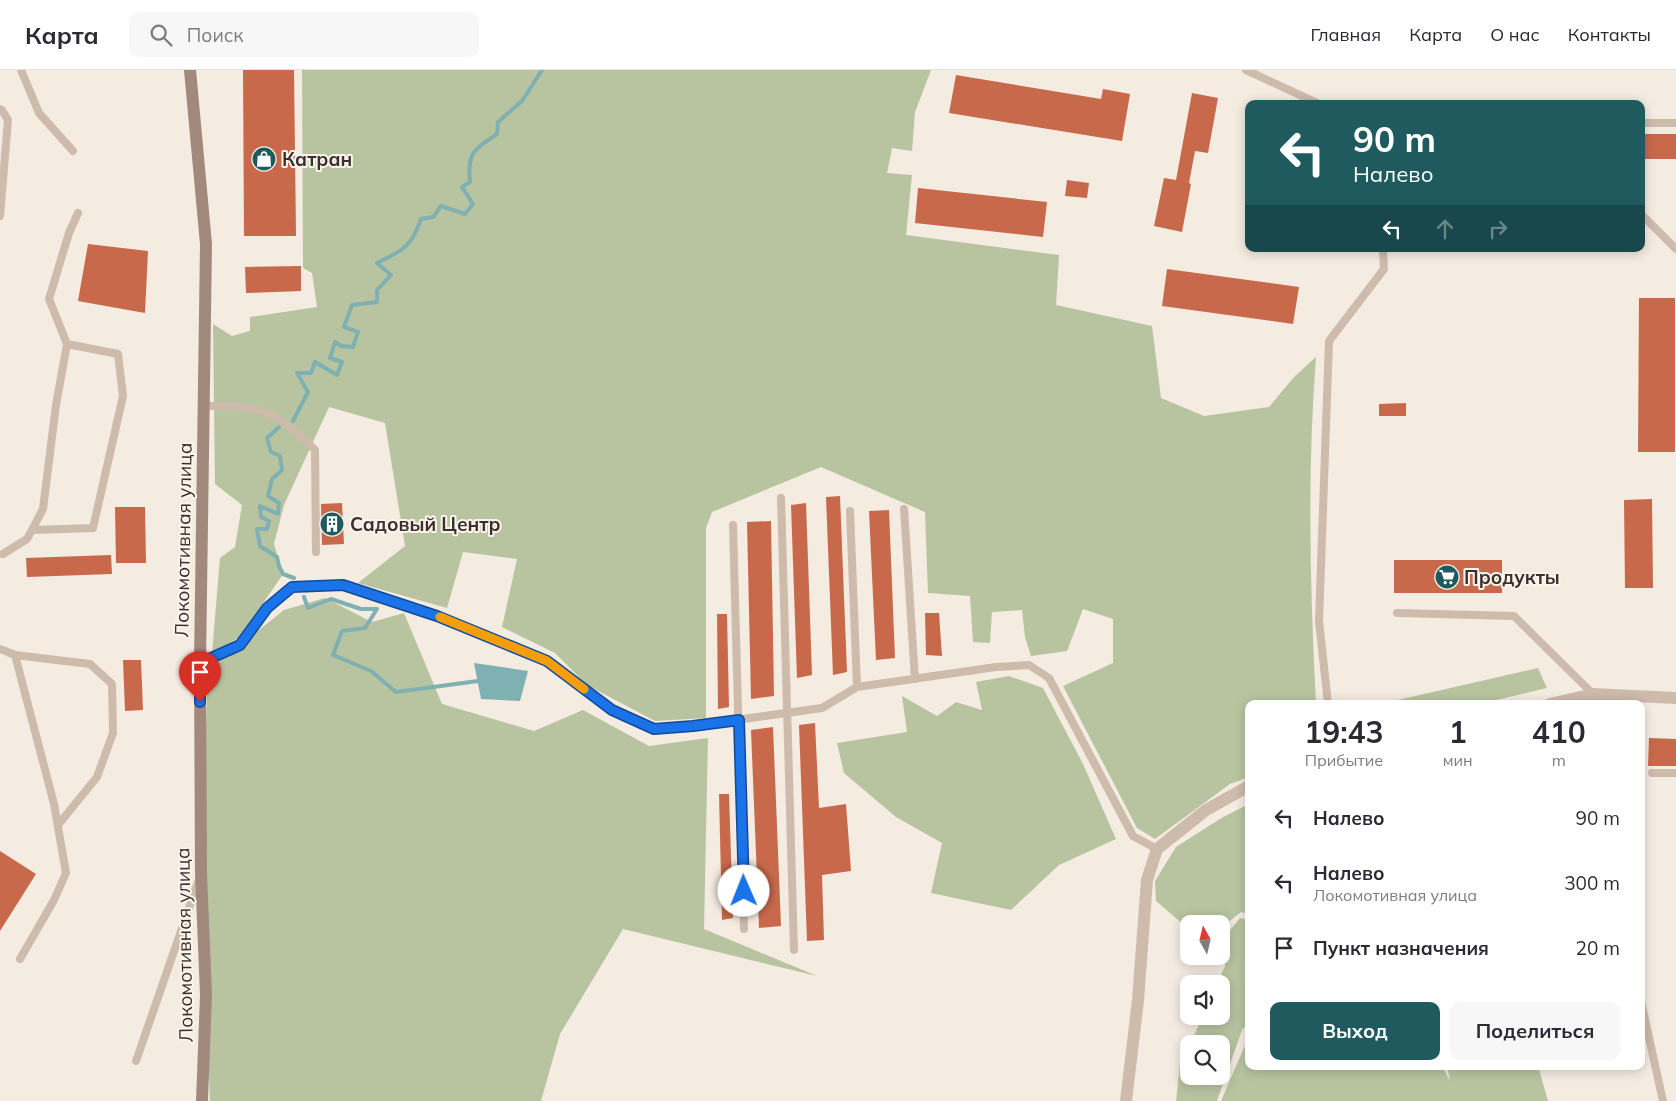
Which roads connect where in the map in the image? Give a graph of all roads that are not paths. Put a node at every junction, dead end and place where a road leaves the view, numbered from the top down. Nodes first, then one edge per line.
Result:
1 (21, 70) edge
2 (190, 70) edge
3 (1246, 70) edge
4 (1311, 100) edge
5 (0, 109) edge
6 (1645, 123) edge
7 (1676, 124) edge
8 (73, 151) dead end
9 (78, 213) dead end
10 (0, 216) edge
11 (1645, 218) edge
12 (1676, 249) edge
13 (1383, 252) edge
14 (67, 344) junction
15 (203, 406) junction
16 (781, 498) dead end
17 (904, 509) dead end
18 (850, 511) dead end
19 (733, 524) dead end
20 (32, 530) junction
21 (316, 552) dead end
22 (3, 554) dead end
23 (1397, 613) dead end
24 (0, 649) edge
25 (15, 655) junction
26 (200, 663) junction
27 (915, 679) junction
28 (857, 687) junction
29 (1593, 694) junction
30 (1676, 698) edge
31 (1328, 700) edge
32 (1567, 700) edge
33 (786, 713) junction
34 (739, 720) junction
35 (1652, 773) dead end
36 (1676, 773) edge
37 (1245, 788) edge
38 (58, 825) junction
39 (1157, 848) junction
40 (202, 873) junction
41 (744, 929) dead end
42 (794, 950) dead end
43 (20, 959) dead end
44 (1645, 1019) edge
45 (136, 1061) dead end
46 (202, 1101) edge
47 (1126, 1101) edge
48 (1663, 1101) edge

1 - 8 lane
2 - 15 street, Локомотивная улица
3 - 4 lane
5 - 10 lane
6 - 7 lane
9 - 14 lane
11 - 12 lane
13 - 31 lane
14 - 20 lane
14 - 20 lane
15 - 21 lane
15 - 26 street, Локомотивная улица
16 - 33 lane
17 - 27 lane
18 - 28 lane
19 - 34 lane
20 - 22 lane
23 - 29 lane
24 - 25 lane
25 - 38 lane
25 - 38 lane
26 - 34 lane
26 - 40 street, Локомотивная улица
27 - 28 lane
27 - 39 lane
28 - 33 lane
29 - 30 street
29 - 32 street
33 - 34 lane
33 - 42 lane
34 - 41 lane
35 - 36 lane
37 - 39 street
38 - 43 lane
39 - 47 street
40 - 45 lane
40 - 46 street, Локомотивная улица
44 - 48 lane

